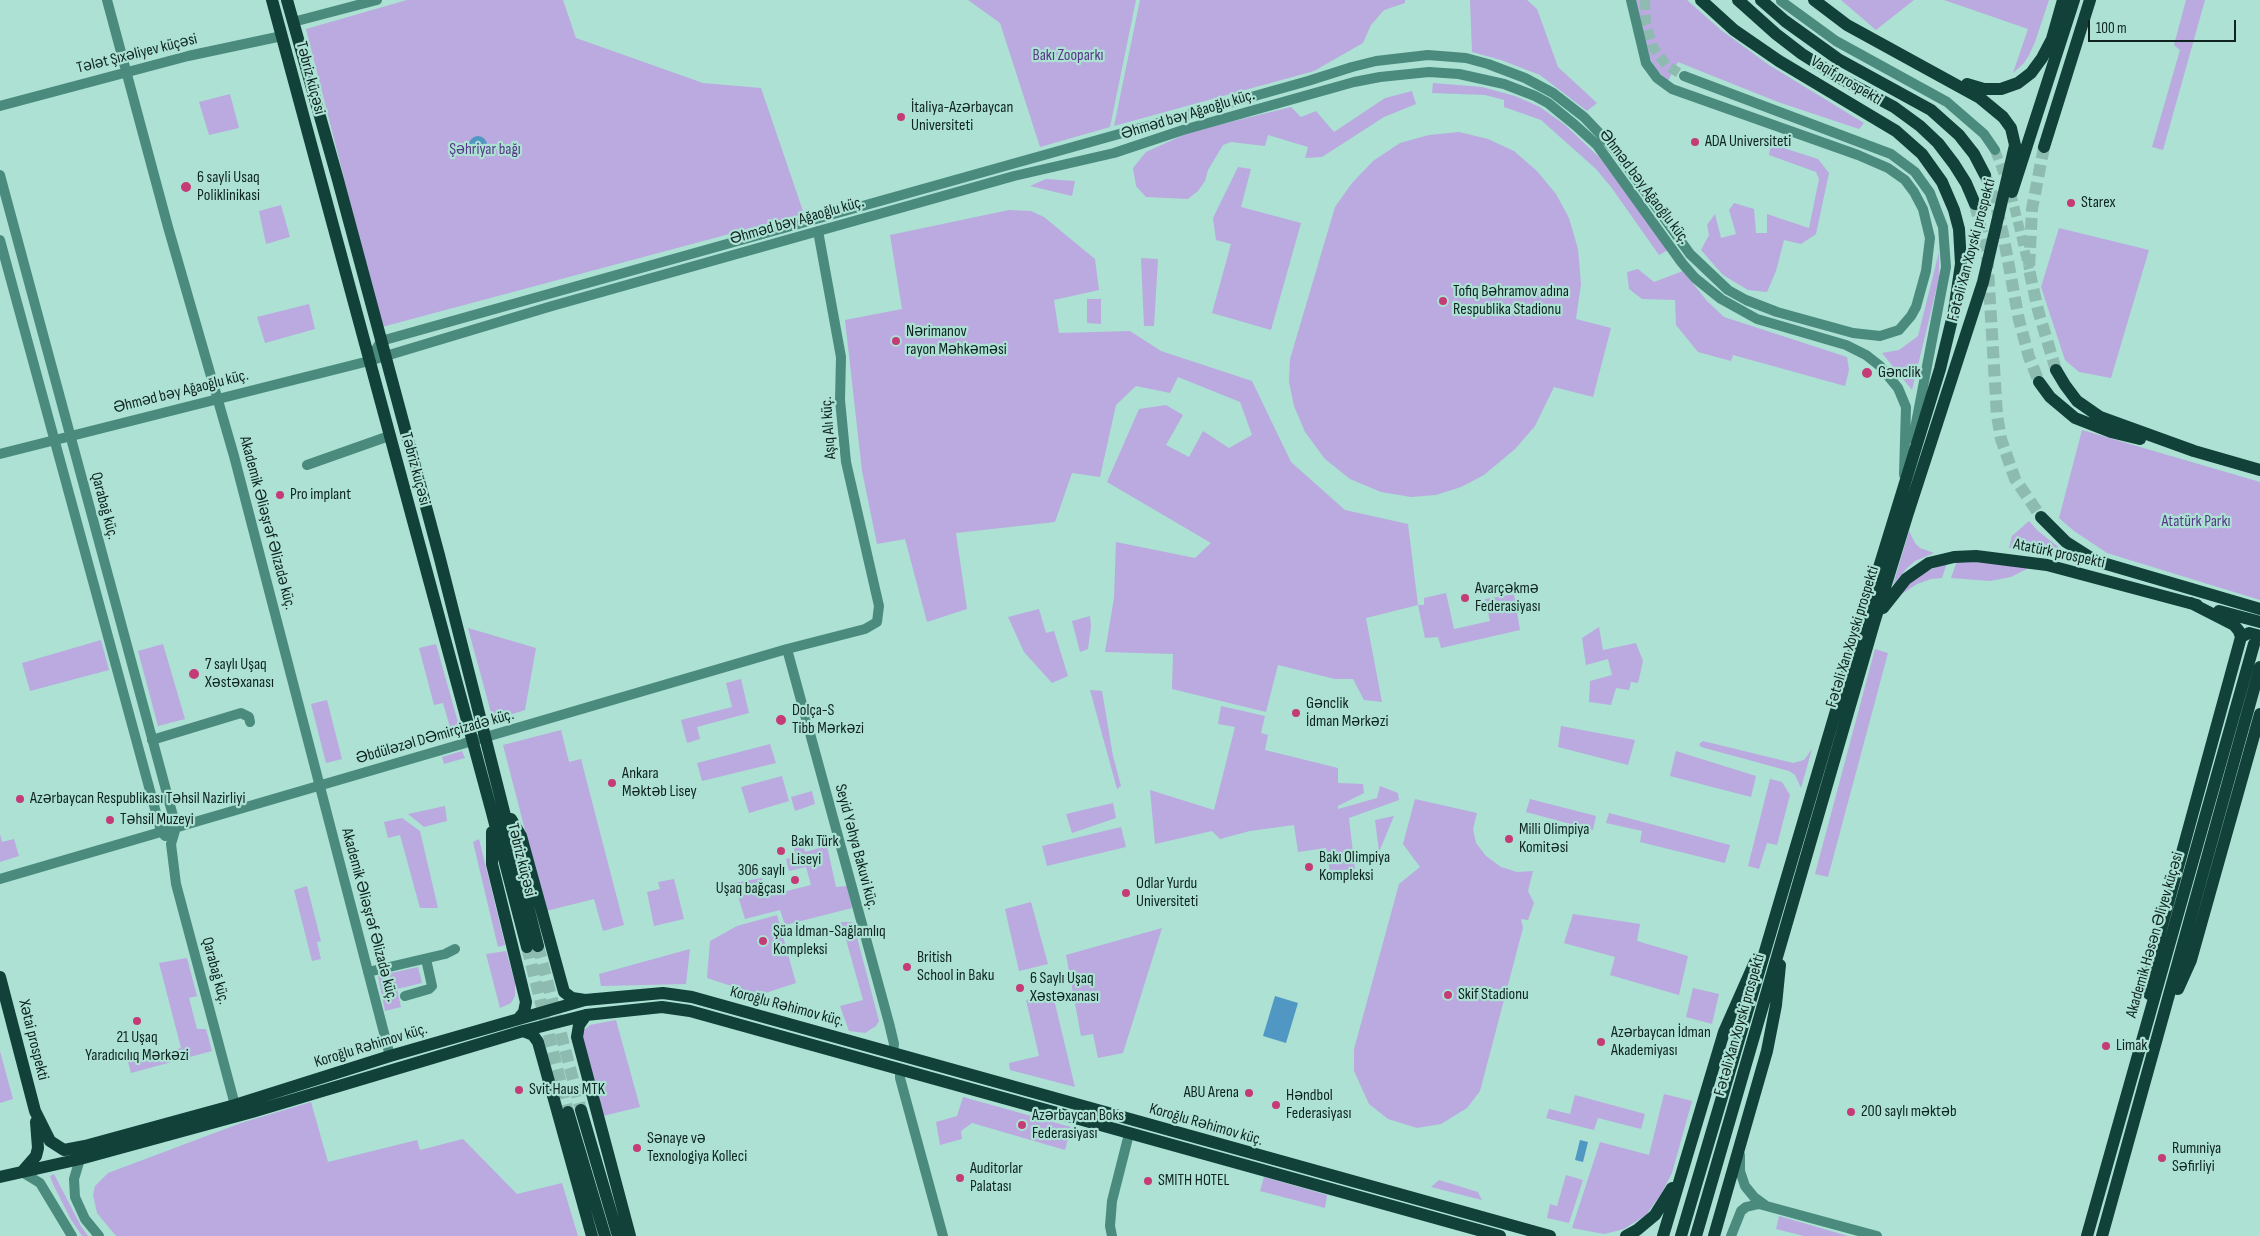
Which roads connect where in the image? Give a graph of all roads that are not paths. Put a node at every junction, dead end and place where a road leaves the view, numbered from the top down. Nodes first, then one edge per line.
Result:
1 (107, 0) edge
2 (272, 0) edge
3 (287, 0) edge
4 (377, 0) edge
5 (1631, 0) edge
6 (1701, 0) edge
7 (1738, 0) edge
8 (1761, 0) edge
9 (1814, 0) edge
10 (2063, 0) edge
11 (2074, 0) edge
12 (2090, 0) edge
13 (1781, 1) edge
14 (293, 22) junction
15 (282, 36) junction
16 (1444, 56) junction
17 (126, 72) junction
18 (1442, 73) junction
19 (1684, 76) tunnel mouth
20 (1945, 78) junction
21 (0, 106) edge
22 (1094, 141) junction
23 (2044, 147) tunnel mouth
24 (1995, 150) tunnel mouth
25 (1098, 157) junction
26 (0, 175) edge
27 (1985, 175) tunnel mouth
28 (1975, 204) tunnel mouth
29 (1954, 210) joint
30 (818, 231) junction
31 (0, 240) edge
32 (1983, 282) junction
33 (381, 341) junction
34 (385, 356) junction
35 (369, 360) junction
36 (2056, 370) tunnel mouth
37 (2039, 382) tunnel mouth
38 (218, 398) junction
39 (69, 436) junction
40 (390, 436) junction
41 (54, 439) junction
42 (2194, 451) junction
43 (0, 454) edge
44 (2226, 461) junction
45 (2260, 464) edge
46 (307, 465) dead end
47 (2260, 470) edge
48 (1903, 489) junction
49 (89, 510) junction
50 (75, 514) junction
51 (2041, 517) tunnel mouth
52 (101, 555) junction
53 (87, 559) junction
54 (2191, 603) junction
55 (2260, 609) edge
56 (877, 622) joint
57 (2260, 622) edge
58 (1874, 623) junction
59 (2241, 637) junction
60 (2257, 640) edge
61 (788, 649) junction
62 (2260, 666) edge
63 (2260, 714) edge
64 (250, 722) dead end
65 (152, 740) junction
66 (479, 740) junction
67 (319, 785) junction
68 (497, 807) junction
69 (176, 826) junction
70 (161, 831) junction
71 (171, 844) junction
72 (0, 879) edge
73 (1770, 933) junction
74 (1783, 936) junction
75 (532, 946) tunnel mouth
76 (455, 949) dead end
77 (426, 959) junction
78 (368, 972) junction
79 (0, 978) edge
80 (405, 996) dead end
81 (585, 1000) junction
82 (586, 1015) junction
83 (519, 1018) junction
84 (2147, 1021) junction
85 (523, 1031) junction
86 (2159, 1035) junction
87 (893, 1053) junction
88 (390, 1056) junction
89 (900, 1070) junction
90 (235, 1104) junction
91 (35, 1111) junction
92 (1129, 1134) junction
93 (1740, 1145) junction
94 (80, 1159) junction
95 (1686, 1162) junction
96 (22, 1172) junction
97 (0, 1177) edge
98 (1766, 1205) junction
99 (72, 1236) edge
100 (99, 1236) edge
101 (592, 1236) edge
102 (605, 1236) edge
103 (618, 1236) edge
104 (630, 1236) edge
105 (943, 1236) edge
106 (1112, 1236) edge
107 (1500, 1236) edge
108 (1550, 1236) edge
109 (1626, 1236) edge
110 (1663, 1236) edge
111 (1681, 1236) edge
112 (1696, 1236) edge
113 (1714, 1236) edge
114 (1730, 1236) edge
115 (1878, 1236) edge
116 (2087, 1236) edge
117 (2102, 1236) edge

1 - 17 street, Akademik Əliəşrəf Əlizadə küç.
2 - 15 main road, Təbriz küçəsi
3 - 14 main road, Təbriz küçəsi
4 - 14 street
5 - 16 street, Əhməd bəy Ağaoğlu küç.
6 - 29 main road, Vaqif prospekti
7 - 28 main road, Vaqif prospekti
8 - 27 main road, Vaqif prospekti
9 - 20 main road
10 - 20 main road
11 - 32 main road
12 - 23 main road
13 - 24 street, Vaqif prospekti
14 - 33 main road, Təbriz küçəsi
15 - 17 street, Tələt Şıxəliyev küçəsi
15 - 35 main road, Təbriz küçəsi
16 - 18 street
16 - 22 street, Əhməd bəy Ağaoğlu küç.
17 - 21 street, Tələt Şıxəliyev küçəsi
17 - 38 street, Akademik Əliəşrəf Əlizadə küç.
18 - 25 street, Əhməd bəy Ağaoğlu küç.
18 - 48 street, Əhməd bəy Ağaoğlu küç.
19 - 48 street
20 - 32 main road, Fətəli Xan Xoyski prospekti
22 - 25 street
22 - 33 street, Əhməd bəy Ağaoğlu küç.
25 - 30 street, Əhməd bəy Ağaoğlu küç.
26 - 39 street, Qarabağ küç.
29 - 48 main road, Fətəli Xan Xoyski prospekti
30 - 34 street, Əhməd bəy Ağaoğlu küç.
30 - 56 street, Aşıq Alı küç.
31 - 41 street, Qarabağ küç.
32 - 58 main road, Fətəli Xan Xoyski prospekti
33 - 34 main road, Təbriz küçəsi
33 - 35 street
34 - 35 street, Əhməd bəy Ağaoğlu küç.
34 - 66 main road, Təbriz küçəsi
35 - 38 street, Əhməd bəy Ağaoğlu küç.
35 - 40 main road, Təbriz küçəsi
36 - 42 main road
37 - 42 main road
38 - 39 street, Əhməd bəy Ağaoğlu küç.
38 - 67 street, Akademik Əliəşrəf Əlizadə küç.
39 - 41 street, Əhməd bəy Ağaoğlu küç.
39 - 49 street, Qarabağ küç.
40 - 46 street
40 - 66 main road, Təbriz küçəsi
41 - 43 street, Əhməd bəy Ağaoğlu küç.
41 - 50 street, Qarabağ küç.
42 - 44 main road
44 - 45 main road
44 - 47 main road
48 - 73 main road, Fətəli Xan Xoyski prospekti
49 - 50 street
49 - 52 street, Qarabağ küç.
50 - 53 street, Qarabağ küç.
51 - 55 main road, Atatürk prospekti
52 - 53 street
52 - 65 street, Qarabağ küç.
53 - 70 street, Qarabağ küç.
54 - 57 main road, Atatürk prospekti
54 - 58 main road, Atatürk prospekti
54 - 59 main road
56 - 61 street, Əbdüləzəl DƏmirçizadə küç.
58 - 74 main road, Fətəli Xan Xoyski prospekti
59 - 60 main road
59 - 84 main road
60 - 84 main road, Akademik Həsən Əliyev küçəsi
61 - 66 street, Əbdüləzəl DƏmirçizadə küç.
61 - 87 street, Seyid Yəhya Bakuvi küç.
62 - 86 main road, Akademik Həsən Əliyev küçəsi
63 - 86 main road
64 - 65 street
65 - 69 street, Qarabağ küç.
66 - 67 street, Əbdüləzəl DƏmirçizadə küç.
66 - 68 main road, Təbriz küçəsi
67 - 69 street, Əbdüləzəl DƏmirçizadə küç.
67 - 78 street, Akademik Əliəşrəf Əlizadə küç.
68 - 75 main road, Təbriz küçəsi
68 - 81 main road
68 - 83 main road
69 - 70 street, Əbdüləzəl DƏmirçizadə küç.
69 - 71 street, Qarabağ küç.
70 - 71 street, Qarabağ küç.
70 - 72 street, Əbdüləzəl DƏmirçizadə küç.
71 - 90 street, Qarabağ küç.
73 - 95 main road
73 - 111 main road, Fətəli Xan Xoyski prospekti
74 - 93 main road
74 - 112 main road, Fətəli Xan Xoyski prospekti
76 - 77 street
77 - 78 street
77 - 80 street
78 - 88 street, Akademik Əliəşrəf Əlizadə küç.
79 - 91 main road, Xətai prospekti
81 - 83 main road, Koroğlu Rəhimov küç.
81 - 87 main road, Koroğlu Rəhimov küç.
82 - 85 main road, Koroğlu Rəhimov küç.
82 - 89 main road, Koroğlu Rəhimov küç.
82 - 104 main road
83 - 88 main road, Koroğlu Rəhimov küç.
84 - 116 main road, Akademik Həsən Əliyev küçəsi
85 - 94 main road, Koroğlu Rəhimov küç.
85 - 101 main road
86 - 117 main road, Akademik Həsən Əliyev küçəsi
87 - 108 main road, Koroğlu Rəhimov küç.
88 - 90 main road, Koroğlu Rəhimov küç.
89 - 92 main road, Koroğlu Rəhimov küç.
89 - 105 street
90 - 91 main road, Koroğlu Rəhimov küç.
91 - 96 main road
92 - 106 street
92 - 107 main road, Koroğlu Rəhimov küç.
93 - 98 street
93 - 113 main road
94 - 96 main road, Koroğlu Rəhimov küç.
94 - 100 street
95 - 109 main road
95 - 110 main road
96 - 97 main road, Koroğlu Rəhimov küç.
96 - 99 street
98 - 114 street
98 - 115 street
102 - 103 main road

